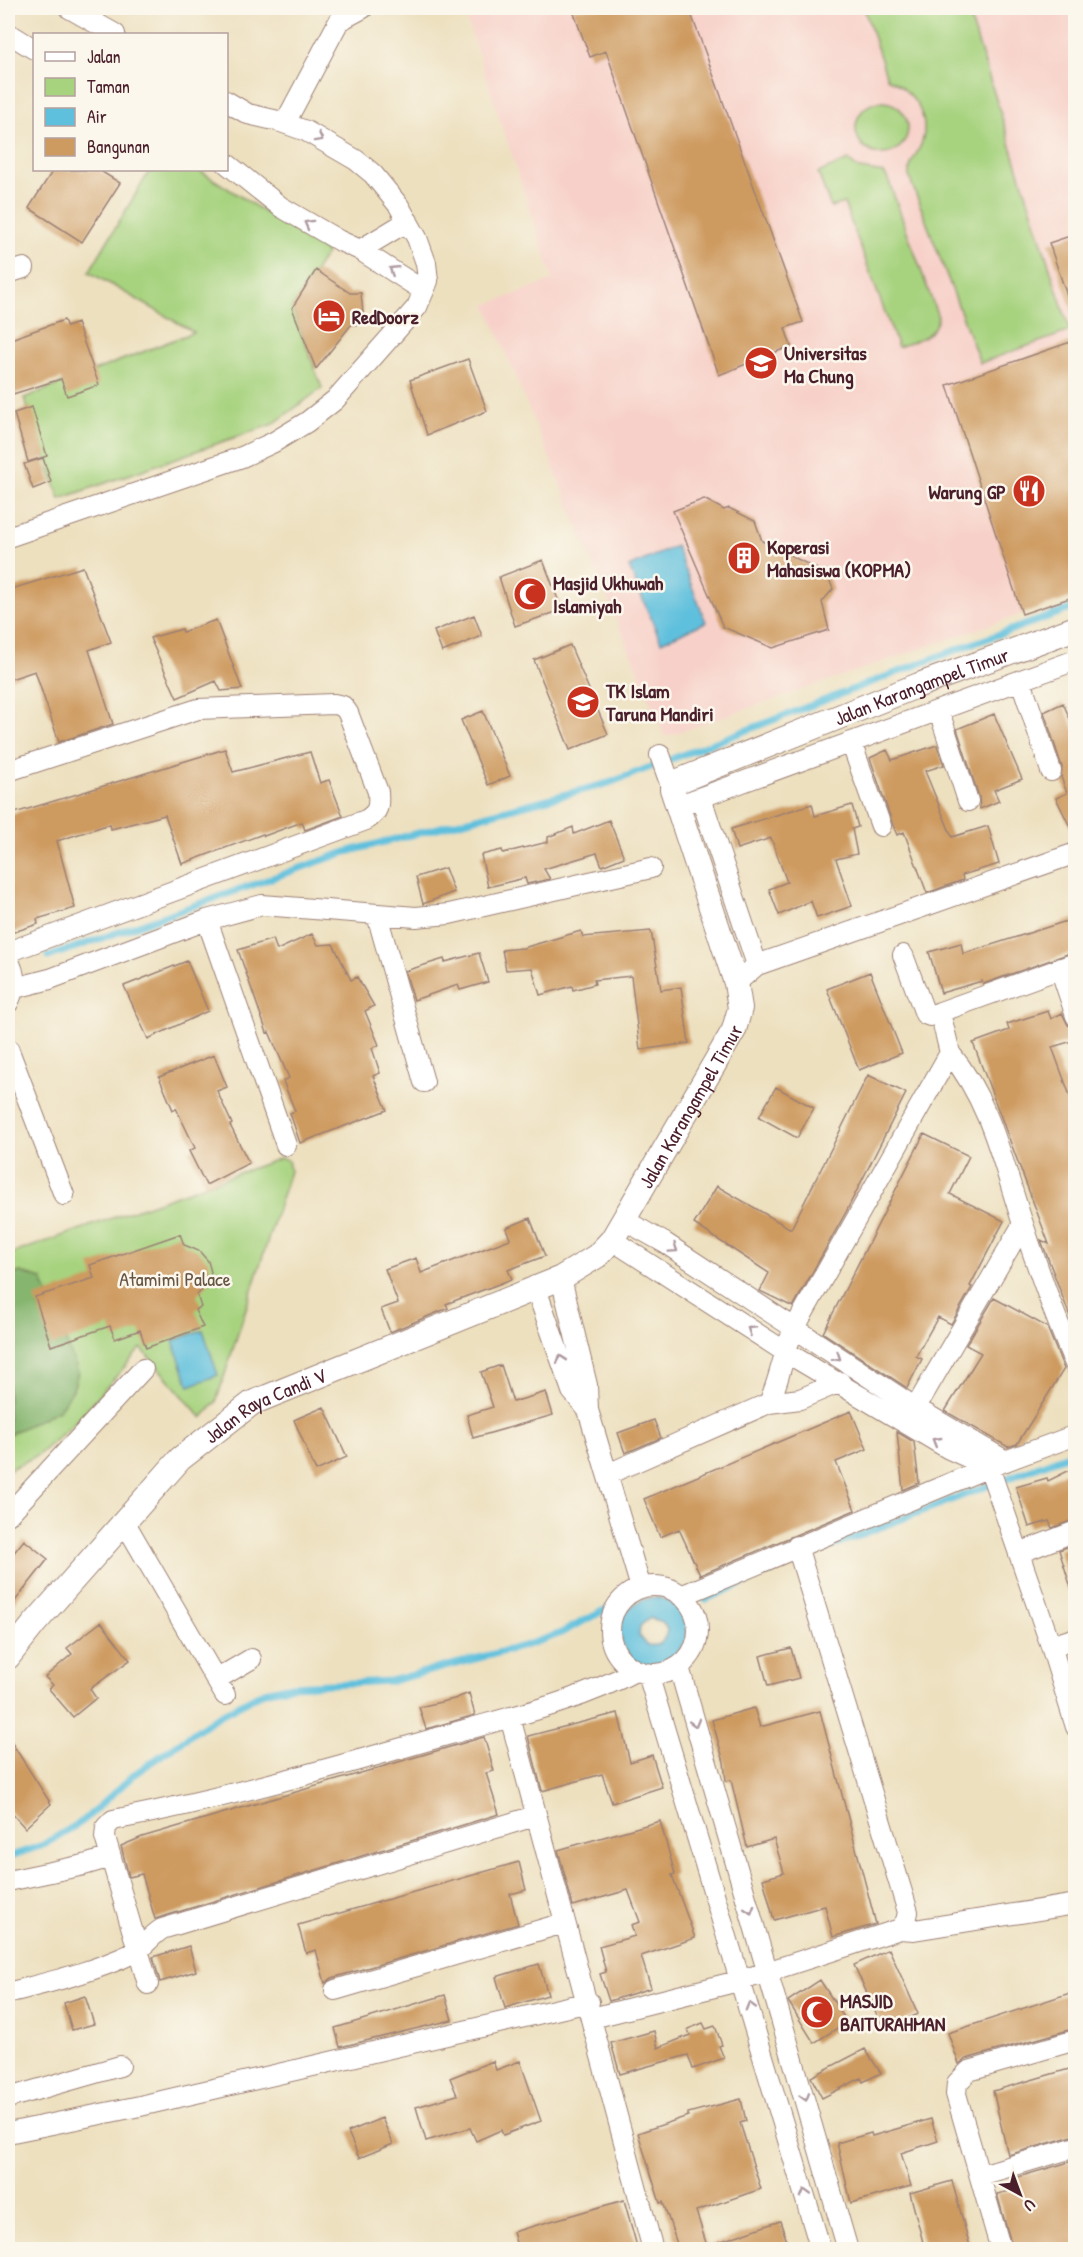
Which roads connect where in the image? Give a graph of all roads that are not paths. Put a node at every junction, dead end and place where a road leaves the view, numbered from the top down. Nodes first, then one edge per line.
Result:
1 (69, 8) edge
2 (363, 8) edge
3 (8, 33) edge
4 (113, 33) edge
5 (33, 48) edge
6 (228, 102) edge
7 (285, 123) junction
8 (228, 165) edge
9 (408, 221) junction
10 (360, 250) junction
11 (424, 291) junction
12 (8, 537) edge
13 (1073, 637) edge
14 (1076, 660) edge
15 (1021, 681) junction
16 (939, 711) junction
17 (851, 742) junction
18 (660, 755) dead end
19 (8, 771) edge
20 (1051, 771) dead end
21 (672, 790) junction
22 (701, 798) junction
23 (968, 801) dead end
24 (881, 826) dead end
25 (1076, 853) edge
26 (651, 868) dead end
27 (377, 915) junction
28 (207, 920) junction
29 (8, 952) edge
30 (903, 955) dead end
31 (8, 960) edge
32 (757, 965) junction
33 (1068, 966) edge
34 (736, 983) junction
35 (11, 996) edge
36 (940, 1012) junction
37 (1076, 1016) edge
38 (8, 1048) edge
39 (950, 1053) junction
40 (424, 1082) dead end
41 (286, 1145) dead end
42 (64, 1195) dead end
43 (624, 1220) junction
44 (1023, 1224) junction
45 (604, 1248) junction
46 (561, 1278) junction
47 (535, 1286) junction
48 (794, 1329) junction
49 (784, 1351) junction
50 (1076, 1366) edge
51 (143, 1369) dead end
52 (840, 1383) junction
53 (769, 1403) junction
54 (588, 1410) junction
55 (911, 1416) junction
56 (1076, 1435) edge
57 (995, 1471) junction
58 (608, 1474) junction
59 (8, 1515) edge
60 (124, 1521) junction
61 (1076, 1531) edge
62 (797, 1546) junction
63 (1019, 1553) junction
64 (641, 1588) junction
65 (681, 1596) junction
66 (1076, 1638) edge
67 (1051, 1646) junction
68 (8, 1657) edge
69 (251, 1659) dead end
70 (679, 1666) junction
71 (642, 1673) junction
72 (510, 1717) junction
73 (1076, 1727) edge
74 (714, 1791) junction
75 (685, 1799) junction
76 (535, 1816) junction
77 (111, 1857) junction
78 (8, 1881) edge
79 (1076, 1904) edge
80 (564, 1923) junction
81 (900, 1929) junction
82 (136, 1953) junction
83 (769, 1971) junction
84 (742, 1980) junction
85 (148, 1984) dead end
86 (335, 1990) dead end
87 (8, 1993) edge
88 (590, 2010) junction
89 (1076, 2040) edge
90 (120, 2066) dead end
91 (8, 2098) edge
92 (8, 2133) edge
93 (1076, 2147) edge
94 (981, 2175) junction
95 (653, 2250) edge
96 (821, 2250) edge
97 (848, 2250) edge
98 (1001, 2250) edge

1 - 4 street
2 - 7 street
3 - 5 street
6 - 7 street
7 -> 9 street
10 -> 8 street
9 - 10 street
9 - 11 street
11 -> 10 street
11 - 12 street
13 - 21 street, Jalan Karangampel Timur
14 - 15 street, Jalan Karangampel Timur
15 - 16 street, Jalan Karangampel Timur
15 - 20 street
16 - 17 street, Jalan Karangampel Timur
16 - 23 street
17 - 22 street, Jalan Karangampel Timur
17 - 24 street
18 - 21 street, Jalan Karangampel Timur
19 - 29 street
21 - 22 street, Jalan Karangampel Timur
21 - 34 street, Jalan Karangampel Timur
22 - 32 street
25 - 32 street
26 - 27 street
27 - 28 street
27 - 40 street
28 - 35 street
28 - 41 street
30 - 36 street
31 - 35 street
32 - 34 street
33 - 36 street
33 - 37 street
34 - 43 street, Jalan Karangampel Timur
36 - 39 street
38 - 42 street
39 - 44 street
39 - 48 street
43 - 45 street, Jalan Karangampel Timur
43 -> 48 street
44 - 50 street
44 - 55 street
45 - 46 street, Jalan Raya Candi V
49 -> 45 street
46 - 47 street, Jalan Raya Candi V
46 - 54 street
54 -> 47 street
47 - 60 street, Jalan Raya Candi V
48 - 49 street
48 -> 55 street
49 - 52 street
49 - 53 street
51 - 59 street
52 - 53 street
52 - 55 street
53 - 58 street
54 - 58 street
55 - 57 street
56 - 57 street
57 - 62 street
57 - 63 street
58 - 64 street
60 - 68 street, Jalan Raya Candi V
60 - 69 street
61 - 63 street
62 - 65 street
62 - 81 street
63 - 67 street
64 - 65 street
64 - 71 street
65 - 70 street
66 - 67 street
67 - 73 street
70 - 71 street
70 -> 74 street
71 - 72 street
71 - 75 street
72 - 76 street
72 - 77 street
74 - 75 street
74 -> 83 street
75 - 84 street
76 - 80 street
76 - 82 street
77 - 78 street
77 - 82 street
79 - 81 street
80 - 86 street
80 - 88 street
81 - 83 street
82 - 85 street
82 - 87 street
83 - 84 street
83 -> 97 street
84 - 88 street
96 -> 84 street
88 - 92 street
88 - 95 street
89 - 94 street
90 - 91 street
93 - 94 street
94 - 98 street

